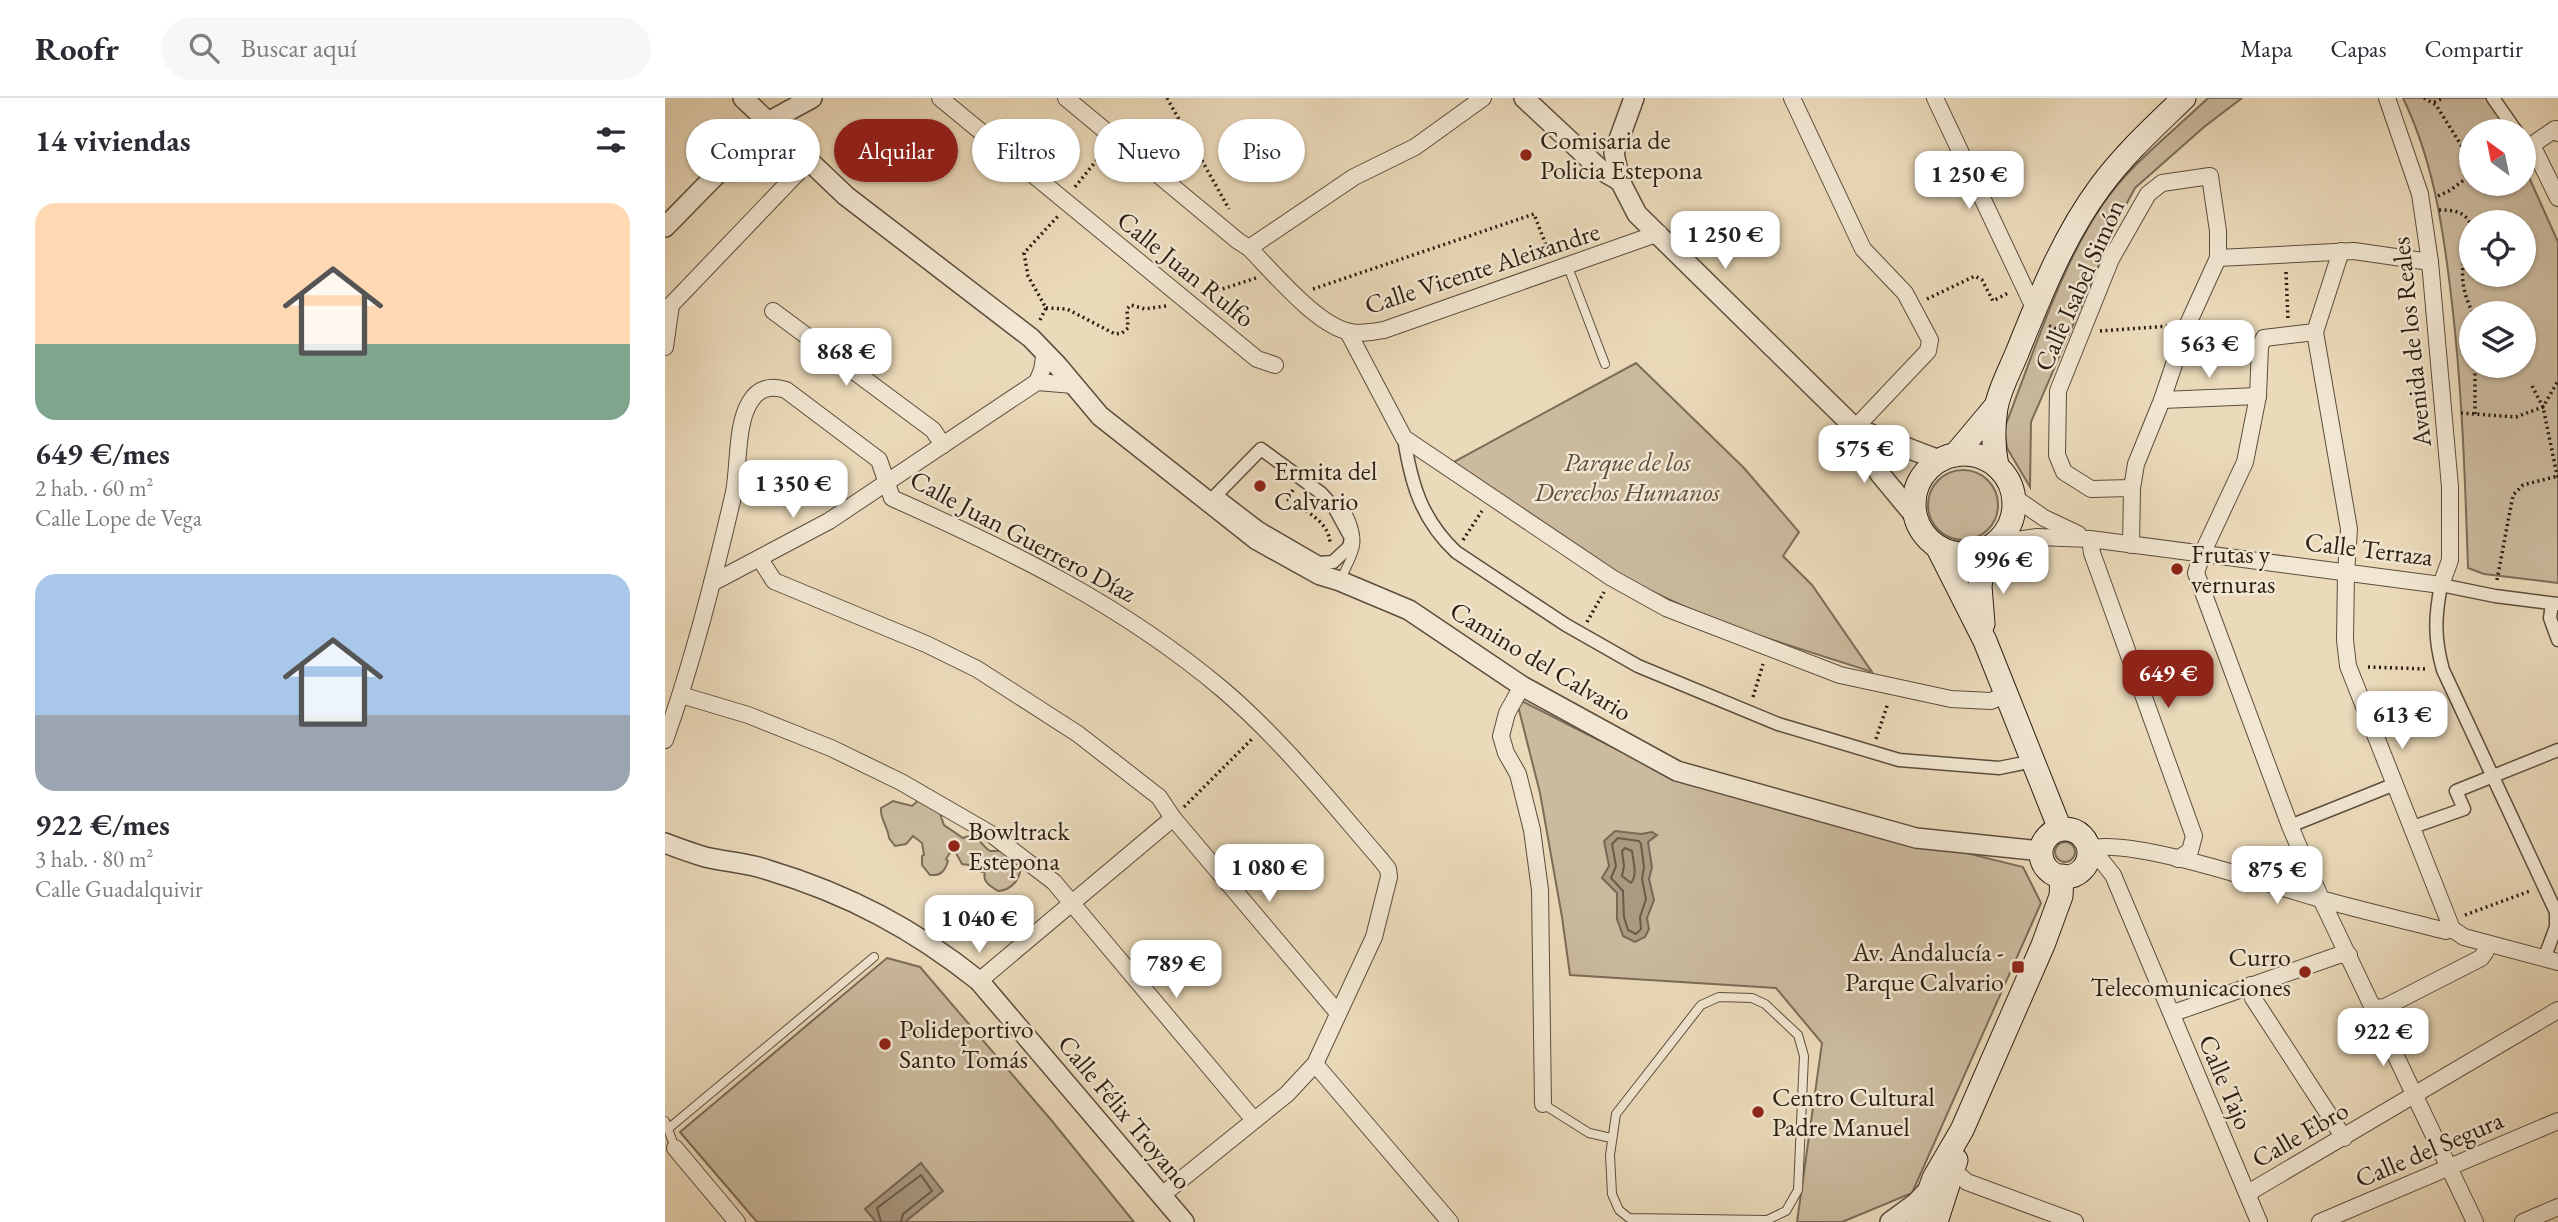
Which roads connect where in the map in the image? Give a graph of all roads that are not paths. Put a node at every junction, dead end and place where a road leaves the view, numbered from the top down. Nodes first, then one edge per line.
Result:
1 (743, 98) edge
2 (812, 98) edge
3 (940, 98) edge
4 (1066, 98) edge
5 (1483, 98) edge
6 (1524, 98) edge
7 (1635, 98) edge
8 (1792, 98) edge
9 (1935, 98) edge
10 (2184, 98) edge
11 (2387, 98) edge
12 (2493, 98) edge
13 (765, 119) edge
14 (774, 119) edge
15 (2508, 119) edge
16 (2558, 133) edge
17 (2536, 139) edge
18 (2536, 157) edge
19 (820, 173) edge
20 (1620, 181) junction
21 (709, 182) edge
22 (789, 182) edge
23 (2558, 198) edge
24 (665, 227) edge
25 (1658, 233) junction
26 (1249, 248) junction
27 (2341, 251) junction
28 (2218, 258) junction
29 (2430, 262) junction
30 (1562, 269) junction
31 (2035, 310) junction
32 (773, 311) dead end
33 (1348, 332) junction
34 (2315, 332) junction
35 (1038, 345) junction
36 (665, 347) edge
37 (1605, 364) dead end
38 (1275, 365) dead end
39 (1037, 382) junction
40 (1073, 386) junction
41 (2258, 396) junction
42 (2162, 400) junction
43 (1996, 406) junction
44 (1855, 428) junction
45 (1404, 438) junction
46 (943, 445) junction
47 (1947, 458) junction
48 (1997, 466) junction
49 (888, 481) junction
50 (2132, 488) junction
51 (1216, 495) joint
52 (2014, 497) junction
53 (1348, 514) dead end
54 (1914, 515) junction
55 (2090, 539) junction
56 (2131, 545) junction
57 (1992, 546) junction
58 (1938, 548) junction
59 (2201, 554) junction
60 (760, 559) junction
61 (2346, 573) junction
62 (1340, 581) junction
63 (712, 583) junction
64 (2441, 584) junction
65 (2555, 604) edge
66 (2558, 640) edge
67 (1985, 641) junction
68 (1522, 686) junction
69 (2007, 694) junction
70 (681, 695) junction
71 (665, 740) edge
72 (2558, 750) edge
73 (2034, 761) junction
74 (2492, 777) junction
75 (2395, 784) junction
76 (1173, 818) junction
77 (2290, 826) junction
78 (2413, 827) junction
79 (2060, 829) junction
80 (665, 843) edge
81 (2041, 852) junction
82 (2089, 853) junction
83 (2178, 859) junction
84 (2062, 876) junction
85 (2321, 899) junction
86 (1071, 904) junction
87 (2451, 925) junction
88 (2485, 943) junction
89 (2349, 956) junction
90 (874, 957) dead end
91 (2551, 961) edge
92 (979, 981) junction
93 (2251, 985) junction
94 (2375, 1008) junction
95 (2558, 1010) edge
96 (2171, 1012) junction
97 (1338, 1013) junction
98 (1315, 1064) junction
99 (2416, 1095) junction
100 (1543, 1104) joint
101 (1254, 1120) junction
102 (2558, 1121) edge
103 (667, 1125) edge
104 (1962, 1130) junction
105 (1611, 1138) junction
106 (2344, 1138) junction
107 (675, 1148) joint
108 (2449, 1167) junction
109 (1953, 1170) junction
110 (1930, 1188) junction
111 (1162, 1195) junction
112 (2249, 1195) junction
113 (2558, 1207) edge
114 (737, 1222) edge
115 (1184, 1222) edge
116 (1450, 1222) edge
117 (1889, 1222) edge
118 (1918, 1222) edge
119 (1936, 1222) edge
120 (2075, 1222) edge
121 (2259, 1222) edge
122 (2320, 1222) edge
123 (2475, 1222) edge
124 (2523, 1222) edge

1 - 13 street, Camino del Calvario
2 - 14 street
3 - 38 street, Calle Juan Rulfo
4 - 26 street, Calle Vicente Aleixandre
5 - 26 street
6 - 20 street
7 - 20 street
8 - 44 street
9 - 31 street
10 - 31 main road
11 - 29 street, Avenida de los Reales
12 - 15 street
16 - 17 street
18 - 23 street
19 - 35 street, Camino del Calvario
20 - 25 street
21 - 24 street
22 - 36 street
25 - 30 street, Calle Vicente Aleixandre
25 - 44 street
26 - 33 street, Calle Vicente Aleixandre
27 - 28 street
27 - 29 street
27 - 34 street
28 - 42 street, Calle Isabel Simón
28 - 50 street, Calle Isabel Simón
29 - 64 street, Avenida de los Reales
30 - 33 street, Calle Vicente Aleixandre
30 - 37 lane
31 - 43 main road
32 - 46 street
33 - 45 street
34 - 41 street
34 - 61 street
35 - 39 street
35 - 40 street, Camino del Calvario
39 - 40 street
39 - 46 street
40 - 62 street, Camino del Calvario
41 - 42 street
41 - 59 street
42 - 50 street, Calle Isabel Simón
43 - 47 main road
43 - 48 main road
44 - 47 street
44 - 54 street
45 - 69 street
45 - 73 street
46 - 49 street
47 - 48 main road
47 - 54 main road
48 - 52 main road
49 - 60 street
49 - 63 street
49 - 97 street, Calle Juan Guerrero Díaz
50 - 56 street, Calle Isabel Simón
51 - 51 street
52 - 55 street, Calle Terraza
52 - 57 main road
53 - 62 lane
54 - 58 main road
55 - 56 street, Calle Terraza
55 - 57 street, Calle Terraza
55 - 83 street
56 - 59 street, Calle Terraza
57 - 58 main road
57 - 67 main road
58 - 67 main road
59 - 61 street, Calle Terraza
59 - 77 street
60 - 63 street
60 - 76 street
61 - 64 street, Calle Terraza
61 - 75 street
62 - 68 street, Camino del Calvario
63 - 70 street
64 - 65 street, Calle Terraza
64 - 74 street
65 - 66 street
67 - 69 main road
68 - 81 street, Camino del Calvario
68 - 100 street
69 - 73 main road
70 - 71 street
70 - 86 street
72 - 74 street
73 - 79 main road
74 - 78 street
74 - 91 street
75 - 77 street
75 - 78 street
76 - 86 street
76 - 97 street
77 - 85 street
78 - 87 street
79 - 81 main road
79 - 82 main road
80 - 92 street, Calle Félix Troyano
81 - 84 main road
82 - 83 street
82 - 84 main road
82 - 96 street, Calle Tajo
83 - 85 street
84 - 104 main road
85 - 87 street
85 - 89 street
86 - 92 street
86 - 101 street
87 - 88 street
88 - 91 street
88 - 94 street
89 - 93 street
89 - 94 street
90 - 103 lane
92 - 111 street, Calle Félix Troyano
93 - 96 street
93 - 106 street
94 - 99 street
95 - 99 street, Calle Ebro
96 - 112 street, Calle Tajo
97 - 98 street, Calle Juan Guerrero Díaz
98 - 101 street, Calle Juan Guerrero Díaz
98 - 116 street
99 - 106 street, Calle Ebro
99 - 108 street
100 - 105 lane
101 - 111 street, Calle Juan Guerrero Díaz
102 - 108 street, Calle del Segura
103 - 107 lane
104 - 109 main road
104 - 110 main road
105 - 105 lane
106 - 112 street, Calle Ebro
107 - 114 street
108 - 122 street, Calle del Segura
108 - 123 street
109 - 119 main road
109 - 120 street
110 - 117 street
110 - 118 main road
111 - 115 street, Calle Félix Troyano
112 - 121 street, Calle Tajo
113 - 124 street

